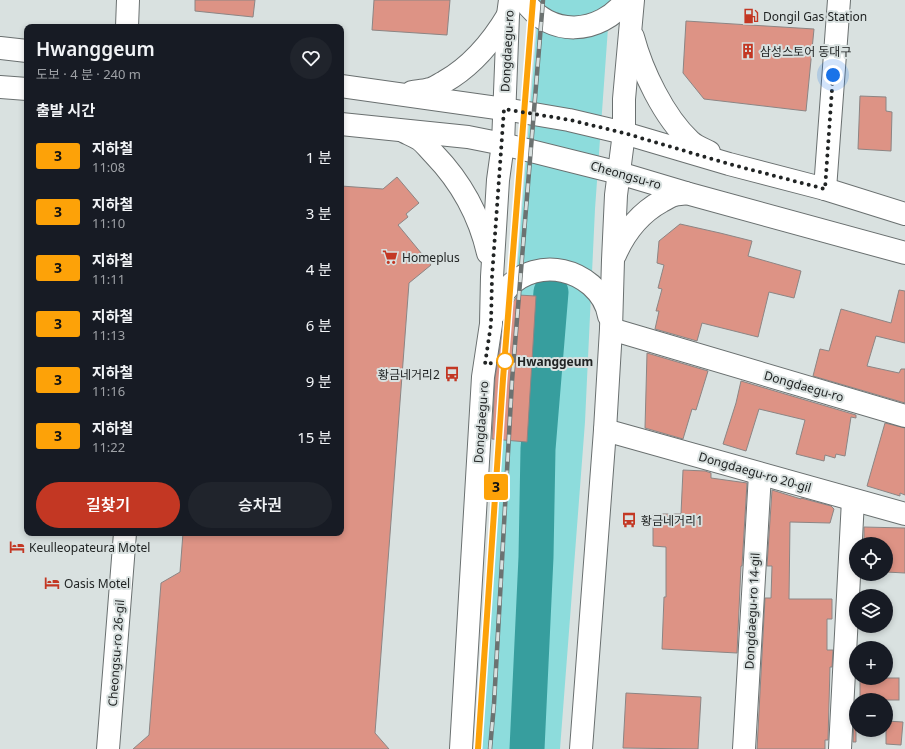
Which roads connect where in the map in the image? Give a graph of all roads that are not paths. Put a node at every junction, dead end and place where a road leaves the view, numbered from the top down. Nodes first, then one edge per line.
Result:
1 (128, 0) edge
2 (524, 0) edge
3 (626, 0) edge
4 (633, 0) edge
5 (839, 0) edge
6 (509, 7) edge
7 (127, 24) edge
8 (630, 28) junction
9 (0, 48) edge
10 (24, 51) edge
11 (344, 86) edge
12 (0, 87) edge
13 (24, 90) edge
14 (396, 94) junction
15 (504, 109) junction
16 (344, 124) edge
17 (404, 131) junction
18 (624, 133) junction
19 (503, 144) junction
20 (729, 164) junction
21 (619, 173) junction
22 (825, 189) junction
23 (686, 193) junction
24 (905, 214) edge
25 (905, 253) edge
26 (613, 260) junction
27 (492, 277) junction
28 (491, 324) junction
29 (611, 329) junction
30 (905, 416) edge
31 (605, 430) junction
32 (760, 474) junction
33 (853, 500) junction
34 (905, 514) edge
35 (125, 536) edge
36 (108, 749) edge
37 (461, 749) edge
38 (581, 749) edge
39 (744, 749) edge
40 (840, 749) edge

1 - 7 main road
2 - 3 main road
4 - 8 main road
5 - 22 main road
6 - 14 main road
6 - 15 main road, Dongdaegu-ro
8 - 18 main road
8 - 20 main road
9 - 10 main road
11 - 14 main road
12 - 13 main road
14 - 15 main road
15 - 18 main road
15 - 19 main road, Dongdaegu-ro
16 - 17 main road, Cheongsu-ro
17 - 19 main road, Cheongsu-ro
17 - 27 main road
18 - 20 main road
18 - 21 main road
19 - 21 main road, Cheongsu-ro
19 - 27 main road, Dongdaegu-ro
20 - 22 main road
21 - 23 main road, Cheongsu-ro
21 - 26 main road
22 - 24 main road
23 - 25 main road, Cheongsu-ro
23 - 26 main road
26 - 29 main road
27 - 28 main road, Dongdaegu-ro
28 - 29 main road
28 - 37 main road, Dongdaegu-ro
29 - 30 main road, Dongdaegu-ro
29 - 31 main road
31 - 32 main road, Dongdaegu-ro 20-gil
31 - 38 main road
32 - 33 main road, Dongdaegu-ro 20-gil
32 - 39 main road, Dongdaegu-ro 14-gil
33 - 34 main road, Dongdaegu-ro 20-gil
33 - 40 main road
35 - 36 main road, Cheongsu-ro 26-gil

